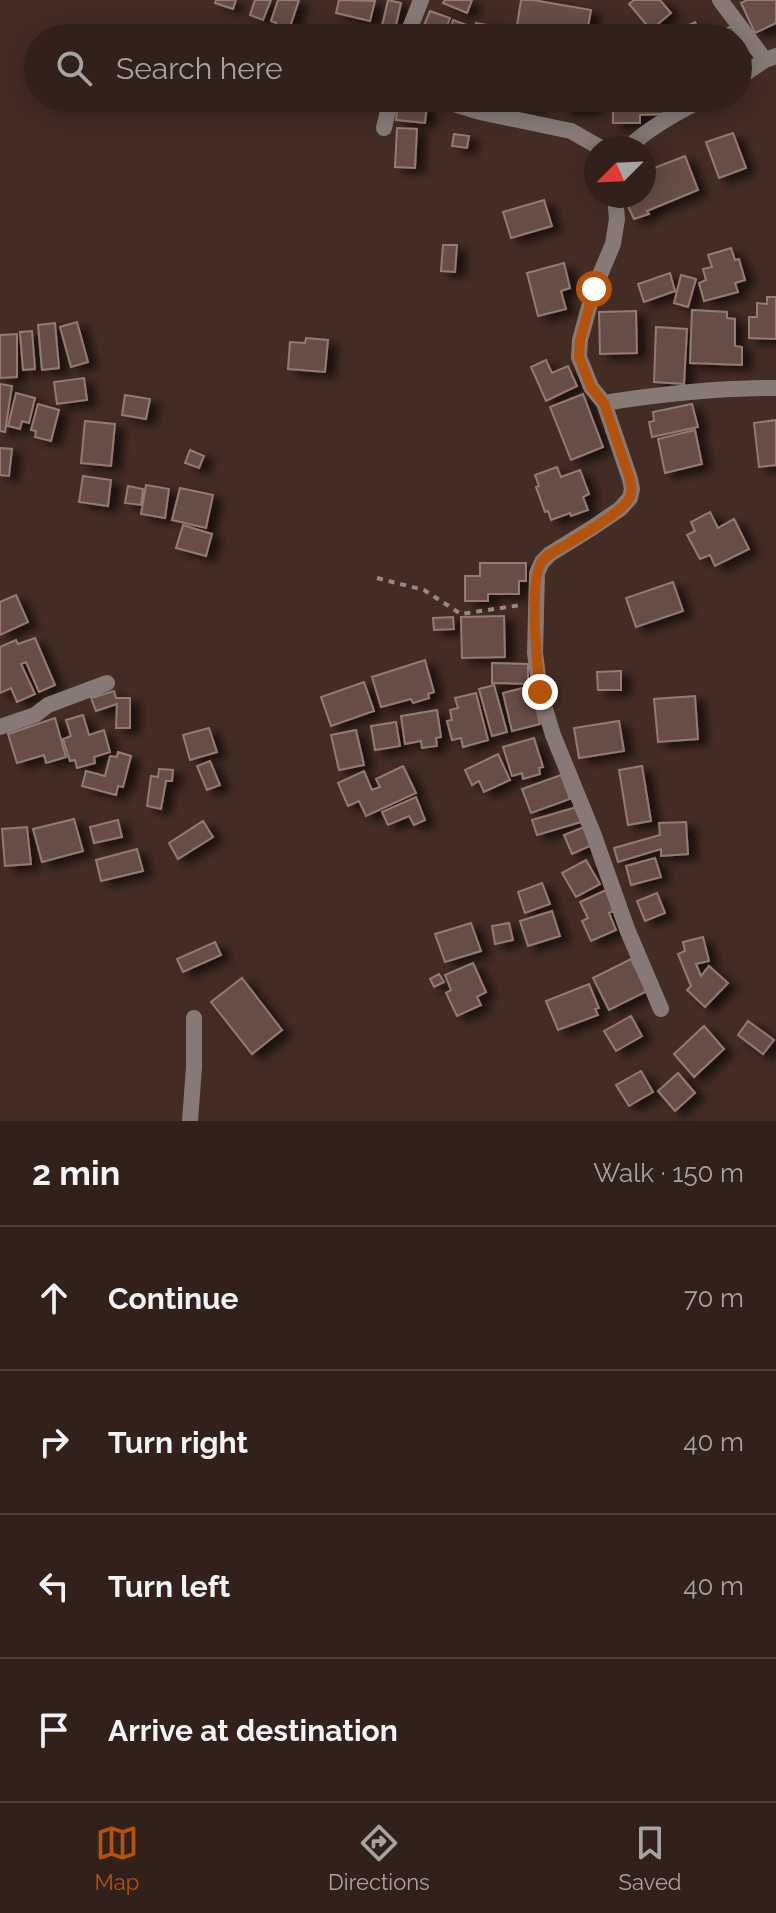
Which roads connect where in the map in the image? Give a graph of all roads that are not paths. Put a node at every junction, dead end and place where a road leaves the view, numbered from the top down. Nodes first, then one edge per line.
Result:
1 (421, 0) edge
2 (720, 0) edge
3 (412, 24) edge
4 (741, 24) edge
5 (752, 37) edge
6 (770, 58) edge
7 (752, 69) edge
8 (388, 112) edge
9 (480, 112) edge
10 (679, 112) edge
11 (384, 128) dead end
12 (642, 136) edge
13 (584, 138) edge
14 (616, 208) edge
15 (776, 388) edge
16 (604, 403) junction
17 (107, 683) dead end
18 (0, 727) edge
19 (661, 1009) dead end
20 (194, 1018) dead end
21 (190, 1121) edge

1 - 3 street
2 - 4 street
5 - 6 street
6 - 7 street
8 - 11 street
9 - 13 street
10 - 12 street
14 - 16 street
15 - 16 street
16 - 19 street
17 - 18 street
20 - 21 street

